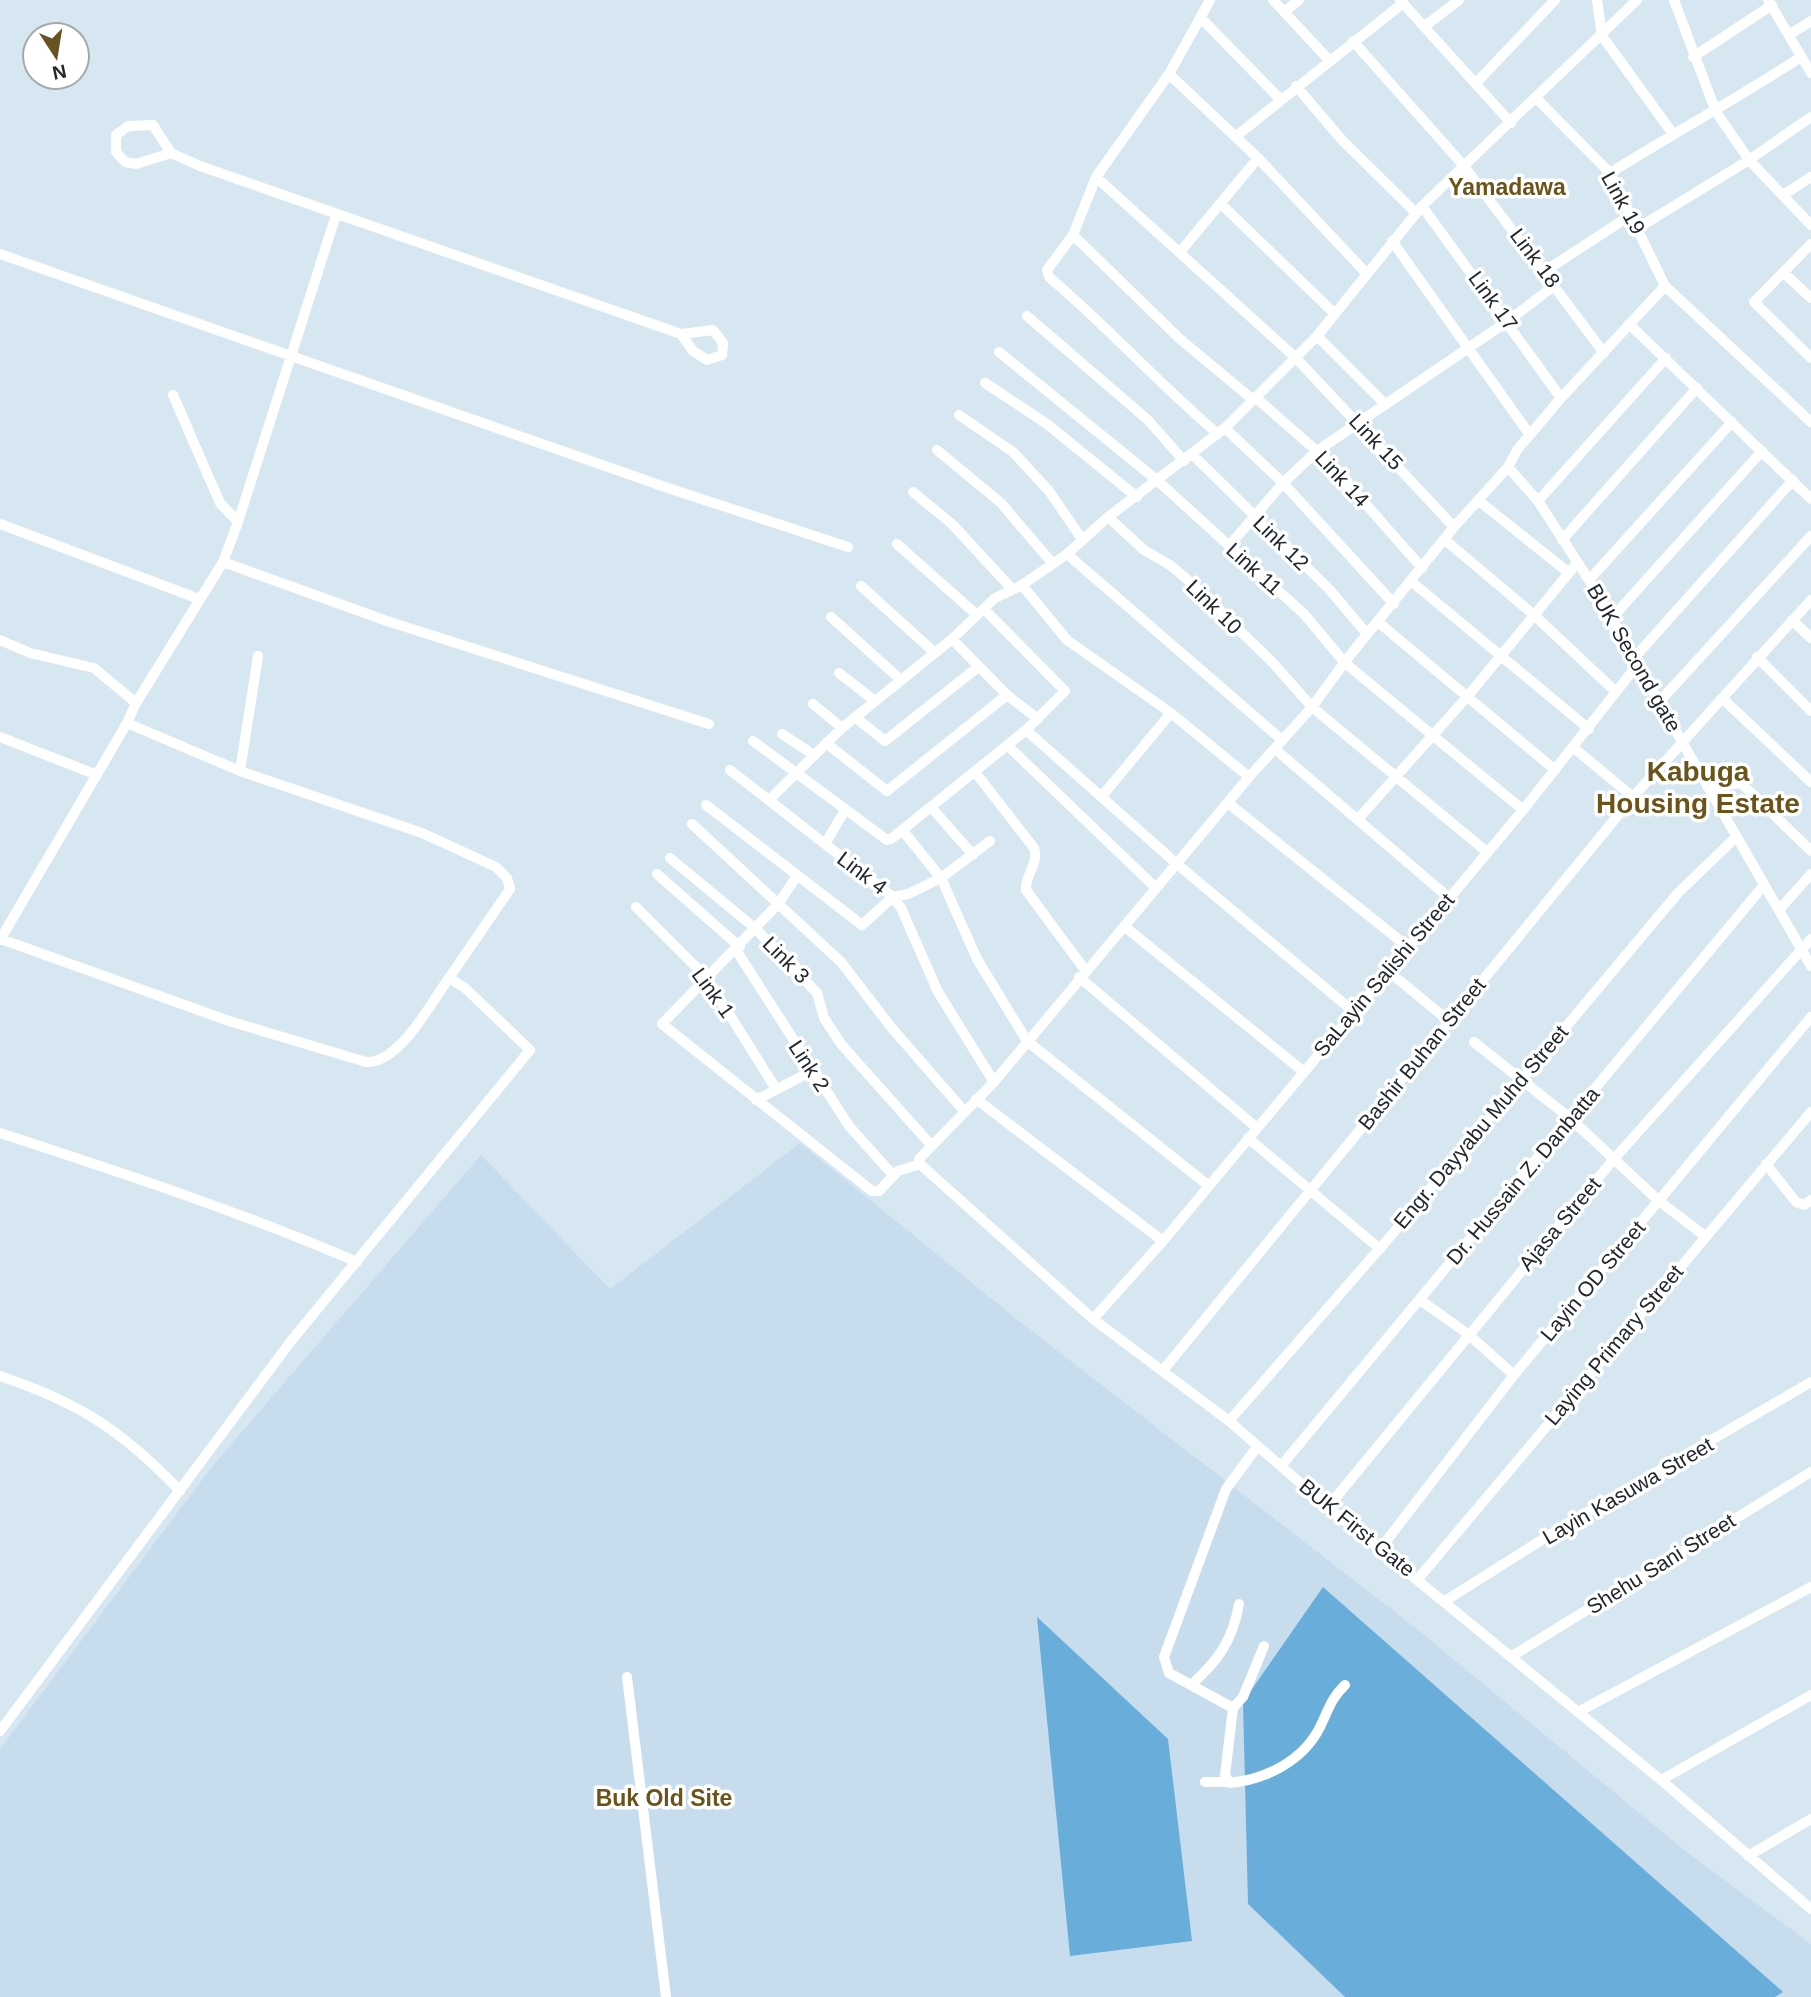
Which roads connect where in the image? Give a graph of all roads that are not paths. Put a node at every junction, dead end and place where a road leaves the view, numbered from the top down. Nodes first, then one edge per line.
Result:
1 (1210, 0) edge
2 (1273, 0) edge
3 (1299, 0) edge
4 (1459, 0) edge
5 (1555, 0) edge
6 (1597, 0) edge
7 (1637, 0) edge
8 (1674, 0) edge
9 (1401, 1) edge
10 (1770, 3) edge
11 (1285, 11) junction
12 (1201, 18) junction
13 (1811, 21) edge
14 (1425, 26) junction
15 (1789, 35) junction
16 (1602, 36) junction
17 (1353, 41) junction
18 (1693, 57) junction
19 (1801, 57) junction
20 (1329, 60) junction
21 (1811, 73) edge
22 (1168, 74) junction
23 (1476, 83) junction
24 (1296, 86) junction
25 (1279, 98) junction
26 (1537, 99) junction
27 (1716, 112) junction
28 (1811, 117) edge
29 (1511, 123) junction
30 (1673, 134) junction
31 (1235, 137) junction
32 (171, 153) junction
33 (1258, 158) junction
34 (1749, 160) junction
35 (1464, 166) junction
36 (1610, 173) junction
37 (1096, 177) junction
38 (1811, 177) edge
39 (1783, 195) junction
40 (1221, 204) junction
41 (1419, 210) junction
42 (336, 215) junction
43 (1631, 215) junction
44 (1811, 225) edge
45 (1638, 228) junction
46 (1073, 235) junction
47 (1392, 241) junction
48 (1811, 244) edge
49 (1180, 252) junction
50 (0, 254) edge
51 (1545, 271) junction
52 (1784, 273) junction
53 (1367, 274) junction
54 (1555, 285) junction
55 (1665, 286) junction
56 (1811, 298) edge
57 (1335, 314) junction
58 (1027, 316) dead end
59 (1508, 321) junction
60 (1629, 324) junction
61 (681, 334) dead end
62 (1317, 336) junction
63 (1467, 348) junction
64 (999, 352) dead end
65 (1604, 353) junction
66 (291, 355) junction
67 (1296, 358) junction
68 (1666, 358) junction
69 (1811, 358) edge
70 (985, 383) dead end
71 (1697, 388) junction
72 (173, 394) dead end
73 (1561, 397) junction
74 (1253, 398) junction
75 (1384, 402) junction
76 (959, 415) dead end
77 (1357, 421) junction
78 (1732, 422) junction
79 (1811, 422) edge
80 (1221, 431) junction
81 (1530, 435) junction
82 (937, 450) dead end
83 (1317, 451) junction
84 (1762, 451) junction
85 (1188, 458) junction
86 (1508, 467) junction
87 (1793, 480) junction
88 (1158, 481) junction
89 (1283, 483) junction
90 (913, 492) dead end
91 (1137, 496) junction
92 (1811, 499) edge
93 (1479, 501) junction
94 (1538, 501) junction
95 (1108, 517) junction
96 (1254, 517) junction
97 (239, 523) junction
98 (0, 524) edge
99 (1454, 527) junction
100 (1811, 536) edge
101 (1082, 539) junction
102 (1444, 539) junction
103 (1562, 540) junction
104 (897, 544) dead end
105 (1229, 546) junction
106 (848, 547) dead end
107 (1067, 554) junction
108 (223, 562) junction
109 (1053, 564) junction
110 (1422, 568) junction
111 (1573, 568) junction
112 (1589, 580) junction
113 (1412, 582) junction
114 (861, 586) dead end
115 (1017, 587) junction
116 (199, 599) junction
117 (1811, 600) edge
118 (1394, 604) junction
119 (981, 613) junction
120 (1534, 615) junction
121 (831, 617) dead end
122 (1611, 619) junction
123 (1792, 620) junction
124 (1378, 622) junction
125 (1367, 634) junction
126 (1811, 638) edge
127 (952, 639) junction
128 (0, 640) edge
129 (935, 653) junction
130 (1501, 653) junction
131 (258, 656) dead end
132 (1756, 657) junction
133 (1636, 660) junction
134 (1345, 663) junction
135 (978, 667) junction
136 (839, 673) dead end
137 (901, 680) junction
138 (1616, 692) junction
139 (1007, 695) junction
140 (1467, 697) junction
141 (1722, 698) junction
142 (875, 701) junction
143 (1660, 701) junction
144 (136, 703) junction
145 (813, 704) dead end
146 (1312, 707) junction
147 (1811, 711) edge
148 (1171, 713) junction
149 (855, 717) junction
150 (1038, 719) junction
151 (127, 723) junction
152 (709, 724) dead end
153 (842, 727) junction
154 (1589, 729) junction
155 (1026, 730) junction
156 (782, 734) dead end
157 (1432, 736) junction
158 (0, 737) edge
159 (1682, 740) junction
160 (752, 741) dead end
161 (826, 743) junction
162 (1279, 745) junction
163 (1007, 746) junction
164 (1574, 748) junction
165 (814, 755) junction
166 (1555, 769) junction
167 (240, 771) junction
168 (730, 771) dead end
169 (794, 771) junction
170 (975, 772) junction
171 (97, 775) junction
172 (1397, 776) junction
173 (1249, 777) junction
174 (1811, 782) edge
175 (1710, 788) junction
176 (1102, 796) junction
177 (1633, 797) junction
178 (769, 800) junction
179 (1228, 803) junction
180 (706, 806) dead end
181 (931, 807) junction
182 (845, 810) junction
183 (1523, 810) junction
184 (1358, 819) junction
185 (692, 824) dead end
186 (902, 831) junction
187 (1736, 837) junction
188 (990, 841) dead end
189 (825, 844) junction
190 (1811, 851) edge
191 (1487, 852) junction
192 (973, 855) junction
193 (670, 858) dead end
194 (1177, 864) junction
195 (657, 874) dead end
196 (1811, 874) edge
197 (796, 877) junction
198 (941, 878) junction
199 (1764, 885) junction
200 (1156, 888) junction
201 (893, 897) junction
202 (1448, 897) junction
203 (779, 903) junction
204 (636, 907) dead end
205 (1779, 911) junction
206 (1124, 926) junction
207 (755, 929) junction
208 (1, 936) edge
209 (1811, 939) edge
210 (1408, 947) junction
211 (738, 948) junction
212 (1801, 949) junction
213 (1811, 966) edge
214 (1388, 971) junction
215 (1082, 973) junction
216 (706, 977) junction
217 (449, 978) junction
218 (1354, 1012) junction
219 (1811, 1017) edge
220 (1449, 1021) junction
221 (1027, 1041) junction
222 (1474, 1042) dead end
223 (812, 1071) junction
224 (1304, 1072) junction
225 (1521, 1080) junction
226 (993, 1082) junction
227 (776, 1089) junction
228 (976, 1099) junction
229 (756, 1100) junction
230 (964, 1111) junction
231 (1811, 1112) edge
232 (1571, 1119) junction
233 (1257, 1128) junction
234 (0, 1133) edge
235 (1248, 1138) junction
236 (931, 1145) junction
237 (1613, 1160) junction
238 (920, 1164) junction
239 (1766, 1164) junction
240 (893, 1175) junction
241 (1209, 1186) junction
242 (1309, 1191) junction
243 (1811, 1200) edge
244 (1659, 1201) junction
245 (1704, 1236) junction
246 (1163, 1241) junction
247 (1380, 1249) junction
248 (358, 1262) junction
249 (1420, 1300) junction
250 (1093, 1319) junction
251 (1468, 1334) junction
252 (1164, 1369) junction
253 (1514, 1375) junction
254 (0, 1376) edge
255 (1811, 1382) edge
256 (1230, 1421) junction
257 (1257, 1447) junction
258 (1281, 1466) junction
259 (1811, 1472) edge
260 (180, 1491) junction
261 (1328, 1507) junction
262 (1380, 1549) junction
263 (1418, 1579) junction
264 (1811, 1587) edge
265 (1445, 1601) junction
266 (1239, 1604) dead end
267 (1265, 1646) dead end
268 (1512, 1656) junction
269 (627, 1677) dead end
270 (1192, 1684) junction
271 (1345, 1685) dead end
272 (1811, 1695) edge
273 (1233, 1708) junction
274 (1578, 1712) junction
275 (0, 1731) edge
276 (1661, 1780) junction
277 (1205, 1782) dead end
278 (1227, 1782) junction
279 (1811, 1819) edge
280 (1748, 1856) junction
281 (1811, 1909) edge
282 (666, 1997) edge

1 - 12 street
2 - 11 street
3 - 11 street
4 - 14 street
5 - 23 street
6 - 16 street
7 - 16 street
8 - 18 street
9 - 14 street
9 - 17 street
10 - 15 street
10 - 18 street
11 - 20 street
12 - 22 street
12 - 25 street
13 - 15 street
14 - 23 street
15 - 19 street
16 - 26 street
16 - 30 street
17 - 20 street
17 - 35 street, Link 18
18 - 27 street
19 - 21 street
19 - 27 street
20 - 24 street
22 - 31 street
22 - 37 street
23 - 29 street
24 - 25 street
24 - 41 street, Link 17
25 - 31 street
26 - 29 street
26 - 36 street, Link 19
27 - 30 street
27 - 34 street
28 - 34 street
29 - 35 street
30 - 36 street
31 - 33 street
32 - 32 street
32 - 42 street
33 - 40 street
33 - 53 street
34 - 39 street
34 - 45 street
35 - 41 street
35 - 51 street, Link 18
36 - 43 street, Link 19
37 - 46 street
37 - 49 street, Link 15
38 - 39 street
39 - 44 street
40 - 49 street
40 - 57 street
41 - 47 street
41 - 59 street, Link 17
42 - 61 street
42 - 66 street
43 - 45 street, Link 19
43 - 51 street
45 - 55 street, Link 19
46 - 74 street, Link 14
46 - 80 street
47 - 53 street
47 - 63 street
48 - 52 street
49 - 67 street, Link 15
50 - 66 street
51 - 54 street, Link 18
52 - 56 street
52 - 69 street
53 - 57 street
54 - 59 street
54 - 65 street, Link 18
55 - 60 street
55 - 79 street
57 - 62 street
58 - 85 street, Link 12
59 - 63 street
59 - 73 street, Link 17
60 - 65 street
60 - 68 street
62 - 67 street
62 - 75 street
63 - 75 street
63 - 81 street
64 - 88 street, Link 11
65 - 73 street
66 - 97 street
66 - 106 street
67 - 74 street
67 - 77 street, Link 15
68 - 71 street
68 - 94 street
70 - 91 street
71 - 78 street
71 - 103 street
72 - 97 street
73 - 81 street
74 - 80 street
74 - 83 street, Link 14
75 - 77 street
76 - 101 street
77 - 83 street
77 - 99 street, Link 15
78 - 84 street
78 - 112 street
80 - 85 street
80 - 89 street
81 - 86 street
82 - 109 street
83 - 89 street
83 - 110 street, Link 14
84 - 87 street
84 - 122 street
85 - 88 street
85 - 96 street, Link 12
86 - 93 street
86 - 94 street, BUK Second gate
87 - 92 street
87 - 133 street, SaLayin Salishi Street
88 - 91 street
88 - 105 street, Link 11
89 - 96 street
89 - 118 street
90 - 115 street
91 - 95 street
93 - 99 street
93 - 111 street
94 - 103 street, BUK Second gate
95 - 101 street
95 - 146 street, Link 10
96 - 105 street
96 - 125 street, Link 12
97 - 108 street
98 - 116 street
99 - 102 street
100 - 143 street
101 - 107 street
102 - 110 street
102 - 120 street
103 - 111 street, BUK Second gate
104 - 119 street
105 - 134 street, Link 11
107 - 109 street
107 - 162 street
108 - 116 street
108 - 152 street
109 - 115 street
110 - 113 street
111 - 112 street, BUK Second gate
111 - 120 street
112 - 122 street, BUK Second gate
113 - 118 street
113 - 130 street
114 - 129 street
115 - 119 street
115 - 148 street
116 - 144 street
117 - 123 street, Bashir Buhan Street
118 - 124 street
119 - 127 street
119 - 150 street
120 - 130 street
120 - 138 street
121 - 137 street
122 - 133 street, BUK Second gate
123 - 126 street
123 - 132 street, Bashir Buhan Street
124 - 125 street
124 - 140 street
125 - 134 street
127 - 129 street
127 - 135 street
128 - 144 street
129 - 137 street
130 - 140 street
130 - 154 street
131 - 167 street
132 - 141 street, Bashir Buhan Street
132 - 147 street
133 - 138 street, SaLayin Salishi Street
133 - 143 street, BUK Second gate
134 - 146 street
134 - 157 street, Link 11
135 - 139 street
135 - 149 street
136 - 142 street
137 - 142 street
138 - 154 street, SaLayin Salishi Street
139 - 150 street
139 - 161 street
140 - 157 street
140 - 166 street
141 - 159 street, Bashir Buhan Street
141 - 174 street
142 - 149 street
143 - 159 street, BUK Second gate
144 - 151 street
145 - 153 street
146 - 162 street
146 - 172 street, Link 10
148 - 173 street
148 - 176 street
149 - 153 street
150 - 155 street
151 - 167 street
151 - 171 street
153 - 161 street
154 - 164 street, SaLayin Salishi Street
155 - 163 street
155 - 176 street
155 - 194 street
156 - 165 street
157 - 172 street
157 - 183 street, Link 11
158 - 171 street
159 - 175 street, BUK Second gate
159 - 177 street, Bashir Buhan Street
160 - 169 street
161 - 165 street
162 - 173 street
162 - 184 street
163 - 170 street
163 - 200 street
164 - 166 street, SaLayin Salishi Street
164 - 177 street
165 - 169 street
166 - 183 street, SaLayin Salishi Street
167 - 217 street
168 - 178 street, Link 4
169 - 178 street
169 - 182 street
170 - 181 street
170 - 215 street
171 - 208 street
172 - 184 street
172 - 191 street, Link 10
173 - 179 street
175 - 187 street, BUK Second gate
175 - 190 street
176 - 194 street
177 - 220 street, Bashir Buhan Street
178 - 189 street, Link 4
179 - 194 street
179 - 210 street
180 - 197 street
181 - 186 street
181 - 192 street
182 - 186 street
182 - 189 street
183 - 191 street, SaLayin Salishi Street
184 - 202 street
185 - 203 street
186 - 198 street
187 - 199 street, BUK Second gate
187 - 225 street, Engr. Dayyabu Muhd Street
188 - 192 street
189 - 201 street, Link 4
191 - 202 street, SaLayin Salishi Street
192 - 198 street
193 - 207 street, Link 3
194 - 200 street
194 - 218 street
195 - 211 street, Link 2
196 - 205 street
197 - 201 street
197 - 203 street
198 - 201 street
198 - 221 street
199 - 205 street, BUK Second gate
199 - 232 street, Dr. Hussain Z. Danbatta
200 - 206 street
201 - 226 street, Link 4
202 - 210 street, SaLayin Salishi Street
203 - 207 street
203 - 230 street
204 - 216 street, Link 1
205 - 212 street, BUK Second gate
206 - 215 street
206 - 224 street
207 - 211 street
207 - 236 street, Link 3
208 - 217 street
209 - 212 street, Ajasa Street
210 - 214 street, SaLayin Salishi Street
211 - 216 street
211 - 223 street, Link 2
212 - 213 street, BUK Second gate
212 - 237 street, Ajasa Street
214 - 218 street, SaLayin Salishi Street
214 - 220 street
215 - 221 street
215 - 233 street
216 - 227 street, Link 1
216 - 229 street
217 - 248 street
218 - 224 street, SaLayin Salishi Street
219 - 244 street, Layin OD Street
220 - 242 street, Bashir Buhan Street
221 - 226 street
221 - 241 street
222 - 225 street
223 - 227 street
223 - 240 street, Link 2
224 - 233 street, SaLayin Salishi Street
225 - 232 street
225 - 247 street, Engr. Dayyabu Muhd Street
226 - 228 street
227 - 229 street
228 - 230 street
228 - 246 street
229 - 240 street
230 - 236 street
231 - 239 street, Laying Primary Street
232 - 237 street
232 - 249 street, Dr. Hussain Z. Danbatta
233 - 235 street, SaLayin Salishi Street
234 - 248 street
235 - 241 street, SaLayin Salishi Street
235 - 242 street
236 - 238 street
237 - 244 street
237 - 251 street, Ajasa Street
238 - 240 street
238 - 250 street, BUK First Gate
239 - 243 street
239 - 245 street, Laying Primary Street
241 - 246 street, SaLayin Salishi Street
242 - 247 street
242 - 252 street, Bashir Buhan Street
244 - 245 street
244 - 253 street, Layin OD Street
245 - 263 street, Laying Primary Street
246 - 250 street, SaLayin Salishi Street
247 - 256 street, Engr. Dayyabu Muhd Street
248 - 260 street
249 - 251 street
249 - 258 street, Dr. Hussain Z. Danbatta
250 - 252 street, BUK First Gate
251 - 253 street
251 - 261 street, Ajasa Street
252 - 256 street, BUK First Gate
253 - 262 street, Layin OD Street
254 - 260 street
255 - 265 street, Layin Kasuwa Street
256 - 257 street, BUK First Gate
257 - 258 street, BUK First Gate
257 - 270 street
258 - 261 street, BUK First Gate
259 - 268 street, Shehu Sani Street
260 - 275 street
261 - 262 street, BUK First Gate
262 - 263 street, BUK First Gate
263 - 265 street, BUK First Gate
264 - 274 street
265 - 268 street, BUK First Gate
266 - 270 street
267 - 273 street
268 - 274 street, BUK First Gate
269 - 282 street
270 - 273 street
271 - 278 street
272 - 276 street
273 - 278 street
274 - 276 street, BUK First Gate
276 - 280 street, BUK First Gate
277 - 278 street
279 - 280 street
280 - 281 street, BUK First Gate

